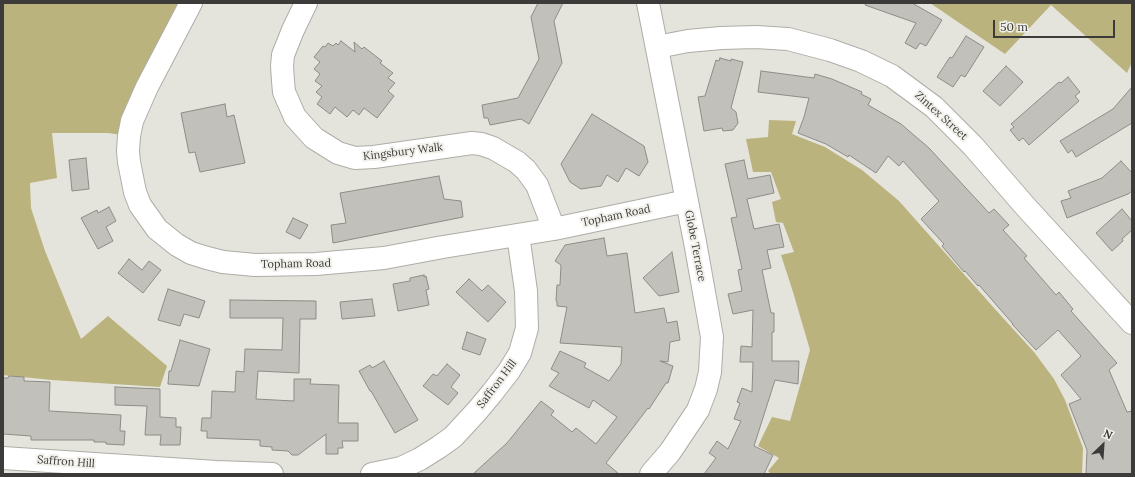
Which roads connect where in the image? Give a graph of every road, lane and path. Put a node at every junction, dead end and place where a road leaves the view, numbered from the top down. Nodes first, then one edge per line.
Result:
1 (191, 3) edge
2 (306, 3) edge
3 (648, 3) edge
4 (657, 48) junction
5 (687, 201) junction
6 (554, 228) junction
7 (518, 235) junction
8 (1132, 322) edge
9 (3, 458) edge
10 (272, 474) edge
11 (372, 474) edge
12 (651, 474) edge

1 - 7 street, Topham Road
2 - 6 street, Kingsbury Walk
3 - 4 street, Globe Terrace
4 - 5 street, Globe Terrace
4 - 8 street, Zintex Street
5 - 6 street, Topham Road
5 - 12 street, Globe Terrace
6 - 7 street, Topham Road
7 - 11 street, Saffron Hill
9 - 10 street, Saffron Hill

